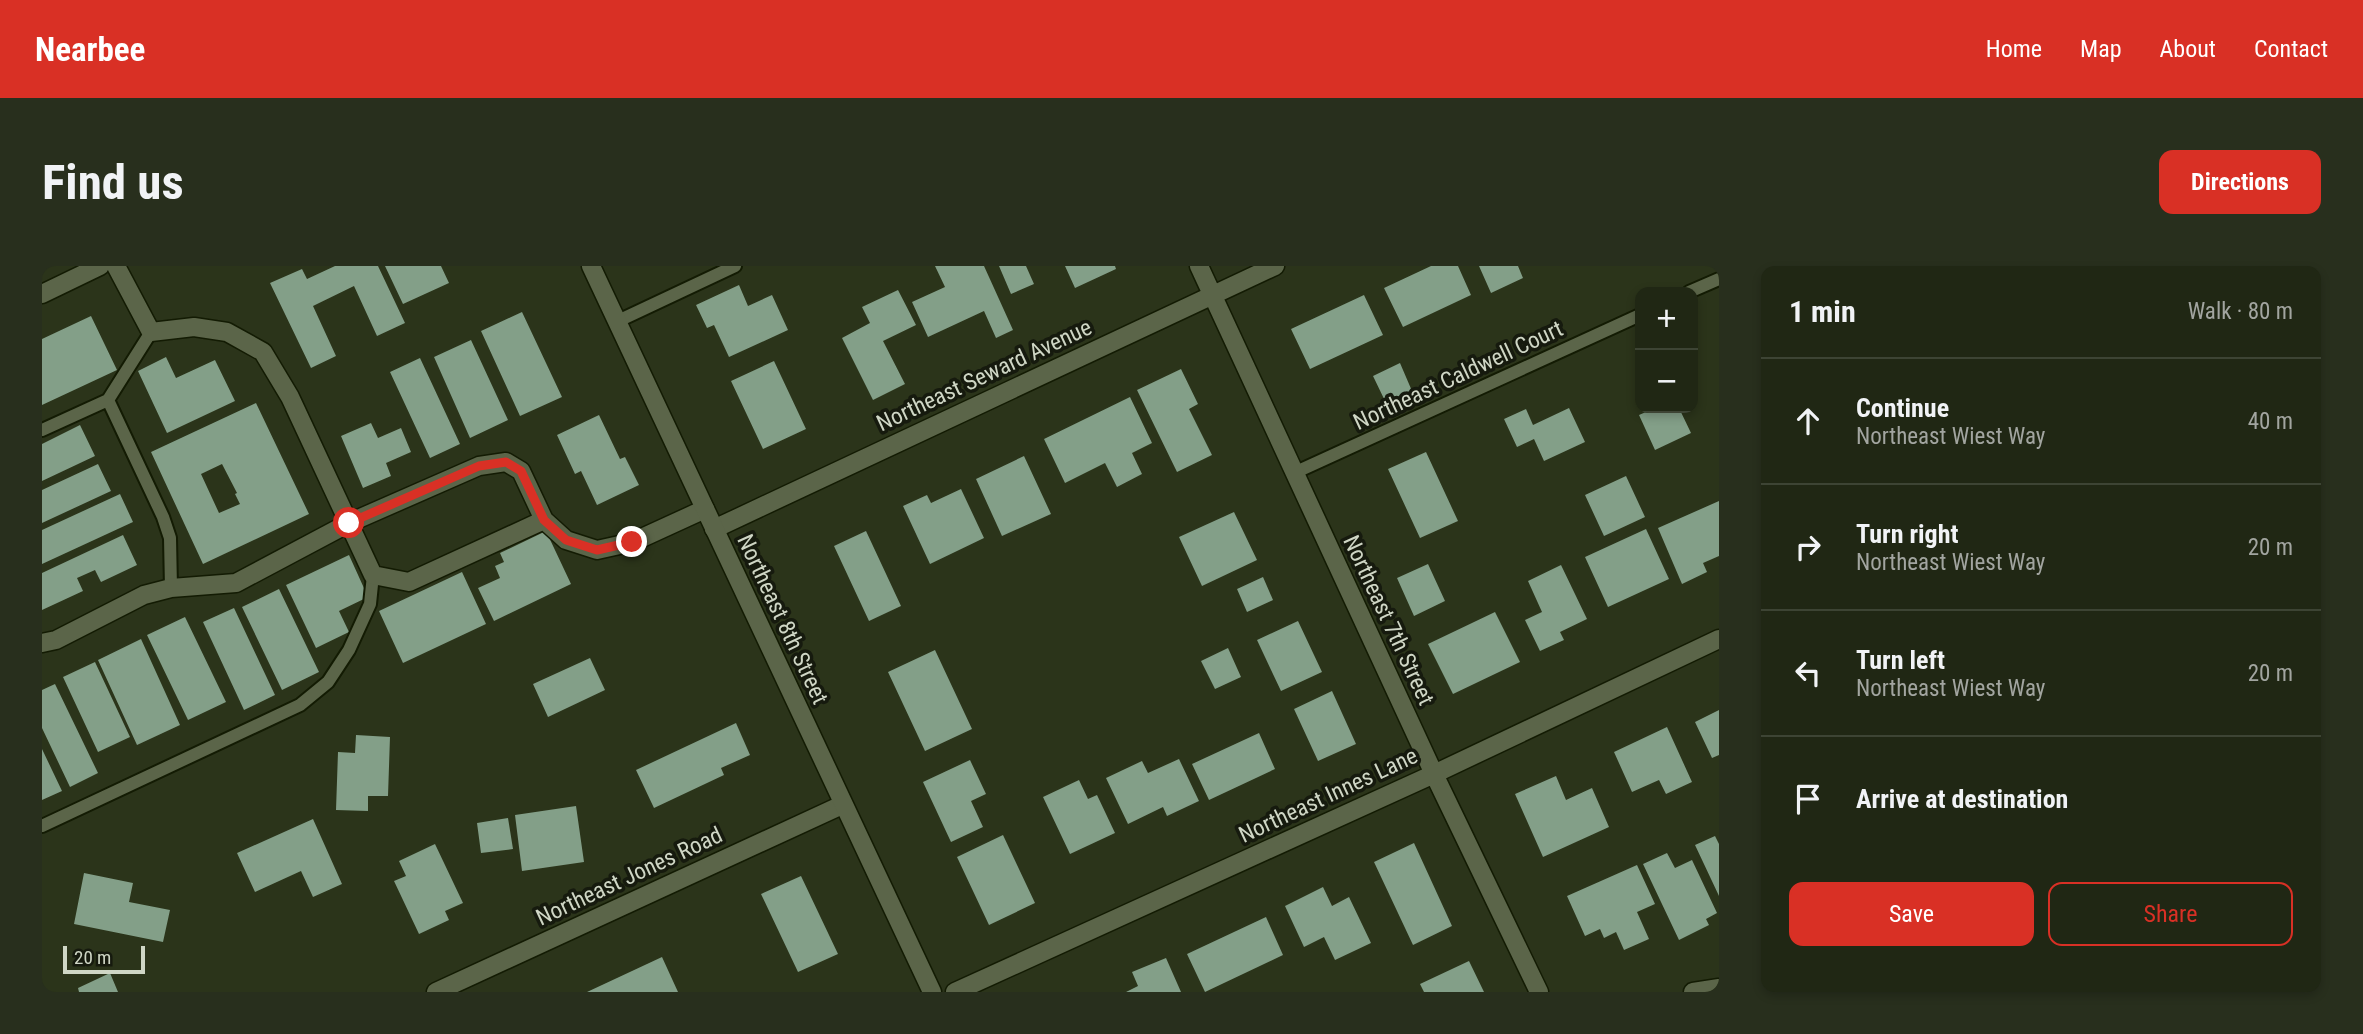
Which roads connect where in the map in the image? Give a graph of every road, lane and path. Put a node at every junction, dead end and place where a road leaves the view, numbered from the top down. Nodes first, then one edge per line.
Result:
1 (100, 266) edge
2 (116, 266) edge
3 (591, 266) edge
4 (735, 266) edge
5 (1199, 266) edge
6 (1275, 266) edge
7 (1719, 279) edge
8 (1698, 288) edge
9 (42, 294) edge
10 (1212, 295) junction
11 (1635, 317) edge
12 (618, 321) junction
13 (151, 332) junction
14 (108, 400) junction
15 (42, 430) edge
16 (1294, 473) junction
17 (705, 509) junction
18 (544, 520) junction
19 (349, 523) junction
20 (714, 529) junction
21 (373, 575) junction
22 (172, 588) junction
23 (1719, 639) edge
24 (42, 643) edge
25 (1434, 774) junction
26 (842, 805) junction
27 (42, 826) edge
28 (1719, 988) edge
29 (436, 992) edge
30 (932, 992) edge
31 (955, 992) edge
32 (1539, 992) edge
33 (1693, 992) edge

1 - 9 street
2 - 13 street
3 - 12 street, Northeast 8th Street
4 - 12 lane
5 - 10 street, Northeast 7th Street
6 - 10 street, Northeast Seward Avenue
7 - 8 lane
10 - 16 street, Northeast 7th Street
10 - 20 street, Northeast Seward Avenue
11 - 16 lane, Northeast Caldwell Court
12 - 17 street, Northeast 8th Street
13 - 14 lane
13 - 19 street
14 - 15 lane
14 - 22 lane
16 - 25 street, Northeast 7th Street
17 - 18 street
17 - 20 street, Northeast 8th Street
18 - 19 street
18 - 21 street
19 - 21 street
19 - 22 street
20 - 26 street, Northeast 8th Street
21 - 27 lane
22 - 24 street
23 - 25 street, Northeast Innes Lane
25 - 31 street, Northeast Innes Lane
25 - 32 street, Northeast 7th Street
26 - 29 street, Northeast Jones Road
26 - 30 street, Northeast 8th Street
28 - 33 street

